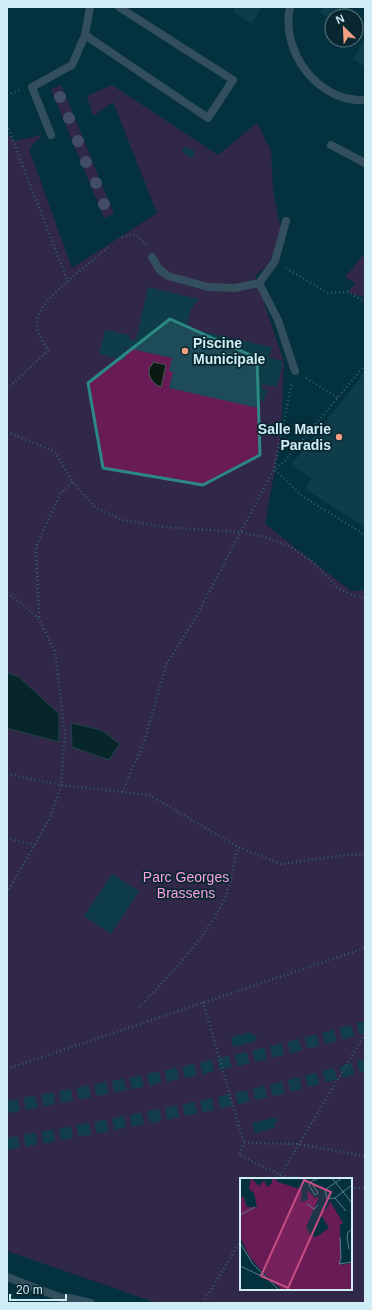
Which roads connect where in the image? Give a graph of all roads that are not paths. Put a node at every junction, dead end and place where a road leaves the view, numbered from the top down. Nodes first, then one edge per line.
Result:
1 (90, 7) edge
2 (119, 7) edge
3 (290, 7) edge
4 (85, 35) junction
5 (365, 100) edge
6 (51, 135) dead end
7 (330, 145) dead end
8 (365, 163) edge
9 (286, 221) dead end
10 (152, 257) road end
11 (259, 283) junction
12 (295, 371) road end
13 (7, 1277) edge
14 (58, 1295) junction
15 (75, 1303) edge
16 (91, 1303) edge

1 - 4 street
2 - 4 street
3 - 5 street
4 - 6 street
7 - 8 street
9 - 11 street
10 - 11 street
11 - 12 street
13 - 14 street
14 - 15 street
14 - 16 street

